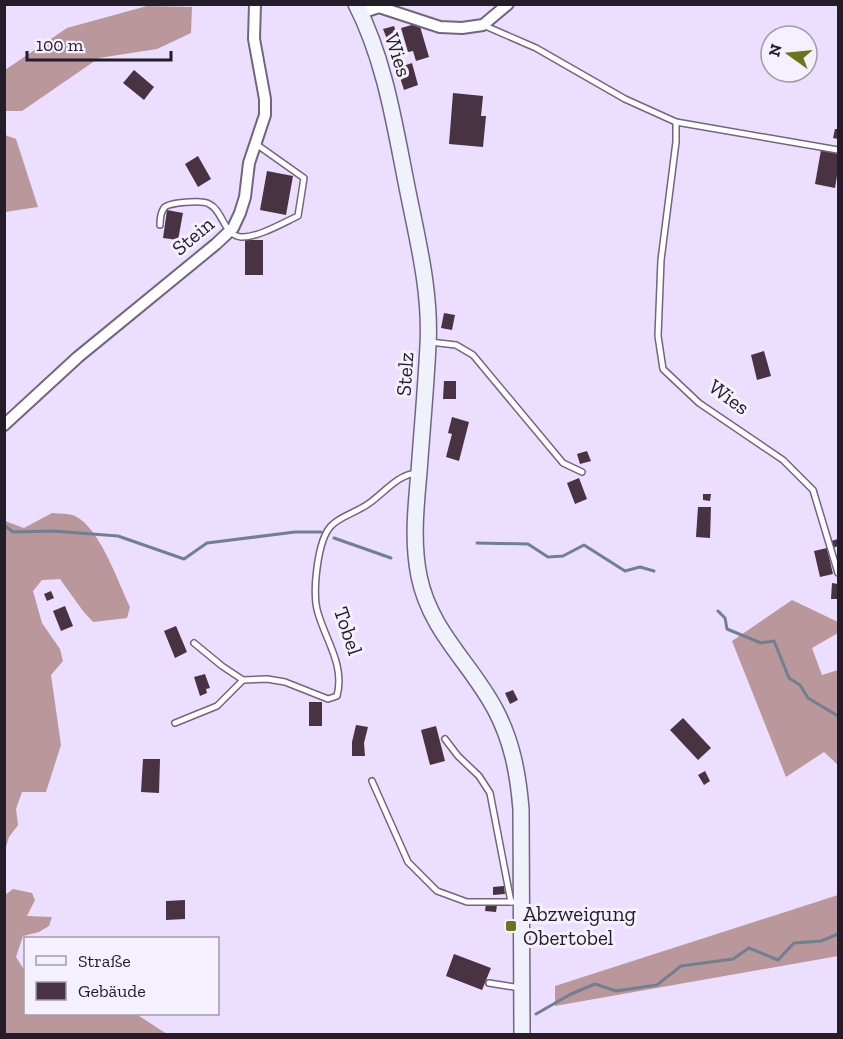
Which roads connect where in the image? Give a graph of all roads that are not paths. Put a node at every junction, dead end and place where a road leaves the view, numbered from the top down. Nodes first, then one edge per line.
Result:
1 (255, 4) edge
2 (508, 4) edge
3 (359, 9) edge
4 (483, 25) junction
5 (676, 122) junction
6 (256, 144) junction
7 (838, 150) edge
8 (160, 225) dead end
9 (229, 231) junction
10 (428, 342) junction
11 (4, 425) edge
12 (582, 472) dead end
13 (419, 473) junction
14 (838, 573) edge
15 (194, 643) dead end
16 (243, 680) junction
17 (175, 723) dead end
18 (445, 739) dead end
19 (372, 781) dead end
20 (516, 902) junction
21 (489, 983) dead end
22 (522, 988) junction
23 (522, 1035) edge

1 - 6 street, Stein
2 - 4 street
3 - 4 street, Wies
3 - 10 main road, Wies
4 - 5 lane, Wies
5 - 7 lane, Wies
5 - 14 lane, Wies
6 - 9 street, Stein
6 - 9 lane
8 - 9 lane
9 - 11 street, Stein
10 - 12 lane, Stelz
10 - 13 main road, Stelz
13 - 16 lane, Tobel
13 - 20 main road, Stelz
15 - 16 lane
16 - 17 lane
18 - 20 lane
19 - 20 lane
20 - 22 main road
21 - 22 lane
22 - 23 main road

